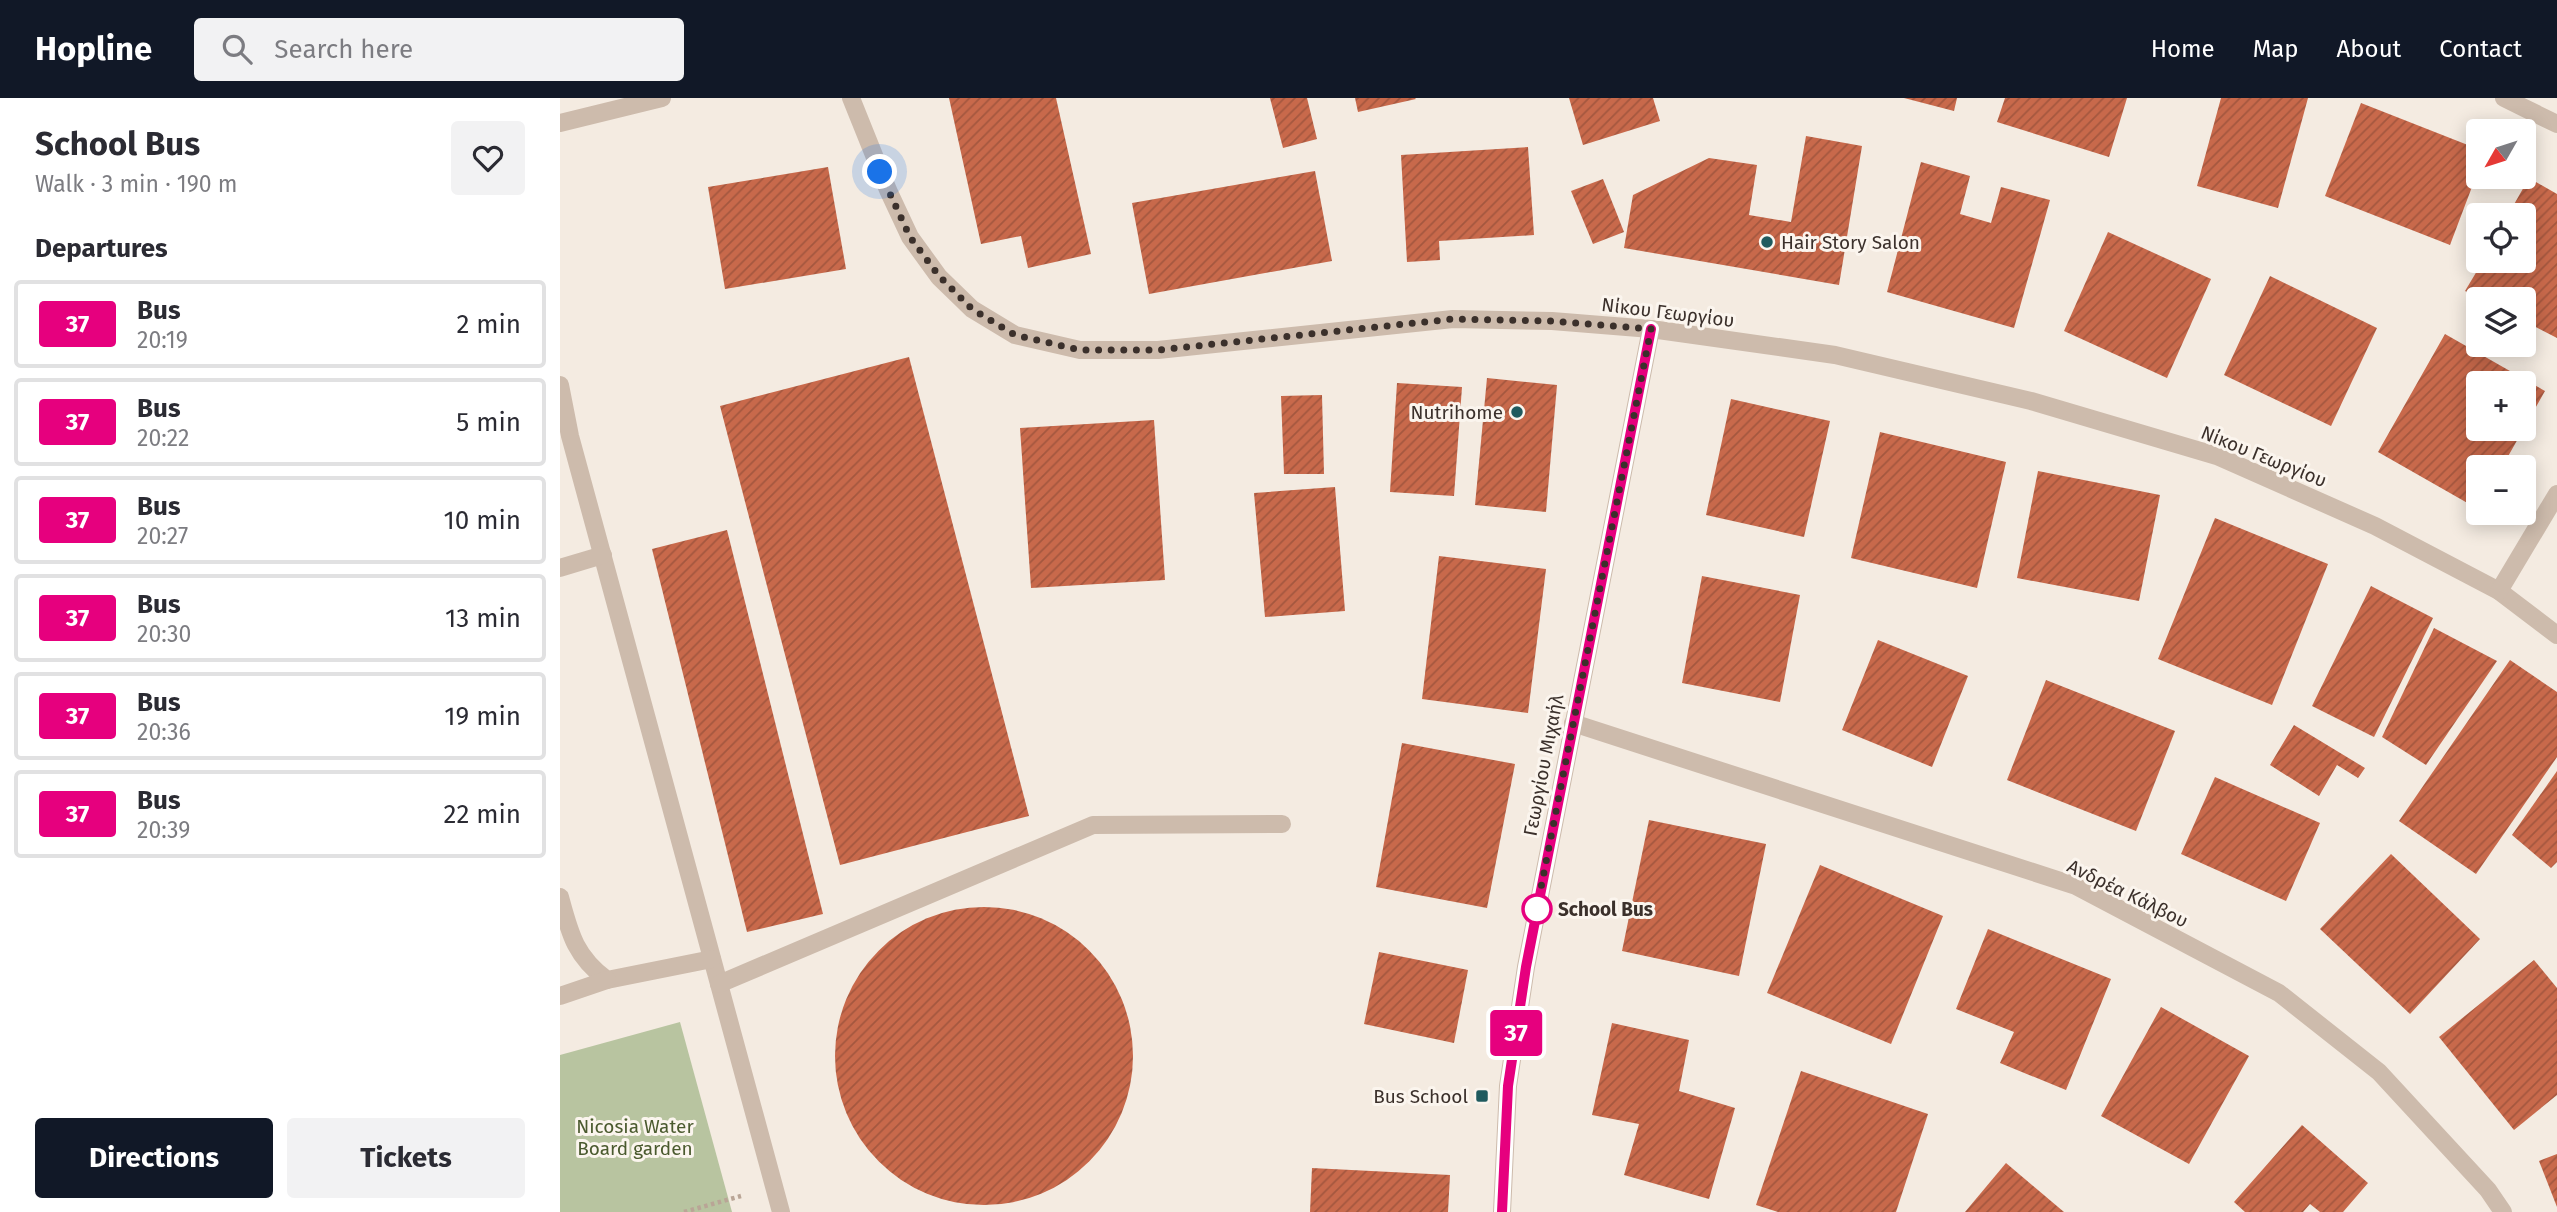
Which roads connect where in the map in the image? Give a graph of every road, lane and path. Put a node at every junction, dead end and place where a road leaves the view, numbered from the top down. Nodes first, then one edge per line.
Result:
1 (662, 98) edge
2 (851, 98) edge
3 (2504, 98) edge
4 (560, 123) edge
5 (2557, 124) edge
6 (1651, 329) junction
7 (560, 385) edge
8 (2557, 494) edge
9 (603, 555) junction
10 (560, 568) edge
11 (2499, 591) junction
12 (2557, 635) edge
13 (1573, 723) junction
14 (1282, 824) dead end
15 (560, 897) edge
16 (712, 959) junction
17 (607, 980) junction
18 (719, 984) junction
19 (560, 996) edge
20 (774, 1188) junction
21 (684, 1212) edge
22 (781, 1212) edge
23 (1502, 1212) edge
24 (2503, 1212) edge

1 - 4 street
2 - 6 street, Νίκου Γεωργίου
3 - 5 street
6 - 11 street, Νίκου Γεωργίου
6 - 13 street, Γεωργίου Μιχαήλ
7 - 9 street
8 - 11 street
9 - 10 street
9 - 16 street
11 - 12 street, Νίκου Γεωργίου
13 - 23 street, Γεωργίου Μιχαήλ
13 - 24 street, Ανδρέα Κάλβου
14 - 18 street
15 - 17 street
16 - 17 street
16 - 18 street
17 - 19 street
18 - 20 street
20 - 21 path
20 - 22 street

